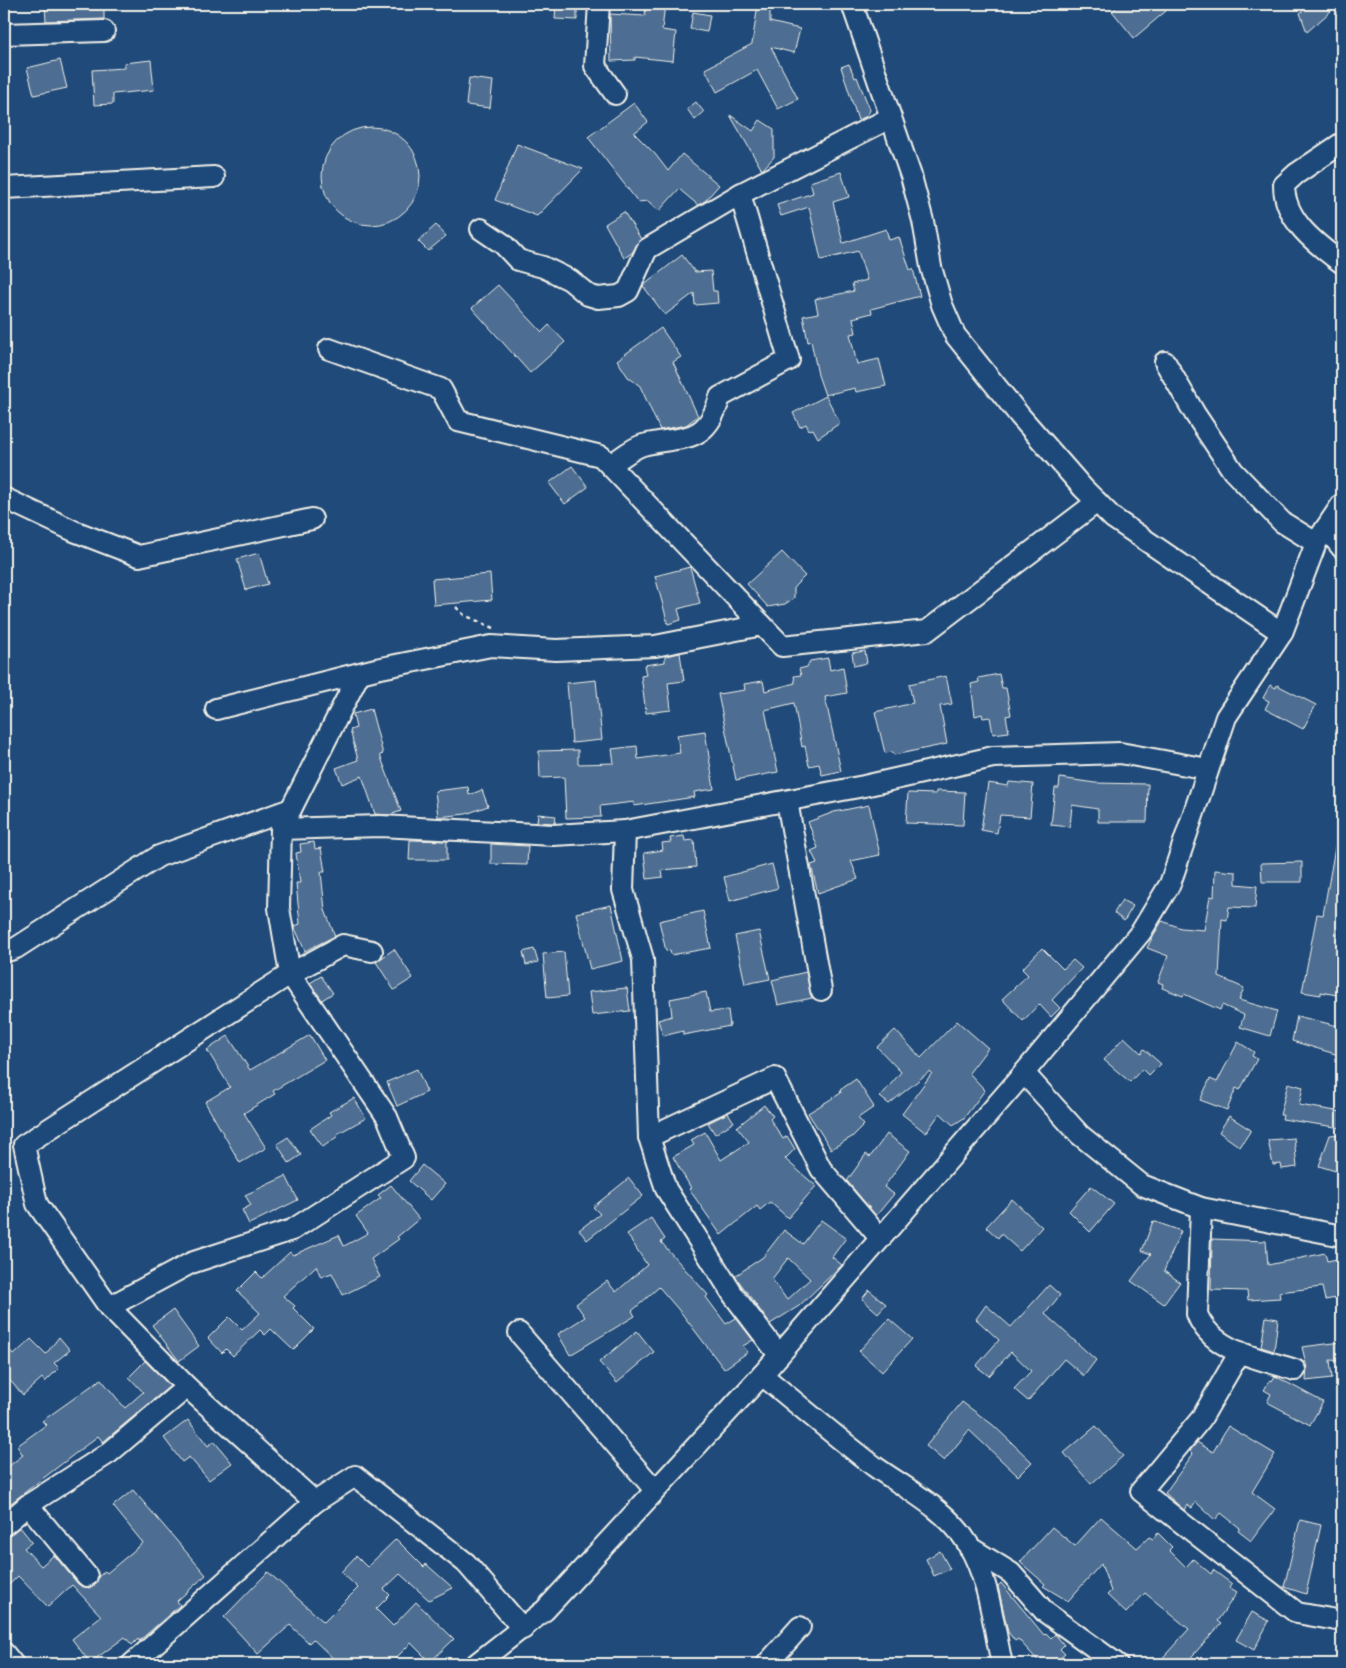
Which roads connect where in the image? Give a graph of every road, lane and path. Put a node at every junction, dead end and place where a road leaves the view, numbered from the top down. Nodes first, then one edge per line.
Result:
1 (599, 4) edge
2 (852, 4) edge
3 (104, 31) dead end
4 (4, 34) edge
5 (615, 94) dead end
6 (890, 118) junction
7 (1342, 144) edge
8 (214, 177) dead end
9 (4, 188) edge
10 (740, 194) junction
11 (481, 229) dead end
12 (1342, 263) edge
13 (328, 349) dead end
14 (1165, 362) dead end
15 (610, 465) junction
16 (4, 498) edge
17 (1097, 502) junction
18 (1342, 504) edge
19 (312, 519) dead end
20 (1321, 535) junction
21 (1342, 548) edge
22 (762, 625) junction
23 (1282, 633) junction
24 (359, 674) junction
25 (216, 709) dead end
26 (1208, 769) junction
27 (787, 801) junction
28 (291, 809) junction
29 (281, 829) junction
30 (625, 831) junction
31 (372, 951) dead end
32 (4, 952) edge
33 (290, 974) junction
34 (821, 990) dead end
35 (1024, 1074) junction
36 (649, 1137) junction
37 (1201, 1208) junction
38 (1342, 1236) edge
39 (880, 1238) junction
40 (109, 1307) junction
41 (519, 1333) dead end
42 (1240, 1352) junction
43 (780, 1354) junction
44 (1295, 1370) dead end
45 (762, 1375) junction
46 (187, 1387) junction
47 (656, 1490) junction
48 (316, 1502) junction
49 (28, 1505) junction
50 (4, 1525) edge
51 (969, 1547) junction
52 (87, 1576) dead end
53 (1342, 1621) edge
54 (800, 1627) dead end
55 (523, 1629) junction
56 (4, 1653) edge
57 (13, 1664) edge
58 (132, 1664) edge
59 (476, 1664) edge
60 (767, 1664) edge
61 (1002, 1664) edge
62 (1117, 1664) edge

1 - 5 street
2 - 6 street
3 - 4 street
6 - 10 street
6 - 17 street
7 - 12 street
8 - 9 street
10 - 11 street
10 - 15 street
13 - 15 street
14 - 20 street
15 - 22 street
16 - 19 street
17 - 22 street
17 - 23 street
18 - 20 street
20 - 21 street
20 - 23 street
22 - 24 street
23 - 26 street
24 - 25 street
24 - 28 street
26 - 27 street
26 - 35 street
27 - 30 street
27 - 34 street
28 - 29 street
28 - 32 street
29 - 30 street
29 - 33 street
30 - 36 street
31 - 33 street
33 - 40 street
33 - 40 street
35 - 37 street
35 - 39 street
36 - 39 street
36 - 43 street
37 - 38 street
37 - 42 street
39 - 43 street
40 - 46 street
41 - 47 street
42 - 44 street
42 - 53 street
43 - 45 street
45 - 47 street
45 - 51 street
46 - 48 street
46 - 49 street
47 - 55 street
48 - 55 street
48 - 58 street
49 - 50 street
49 - 52 street
51 - 61 street
51 - 62 street
54 - 60 street
55 - 59 street
56 - 57 street

